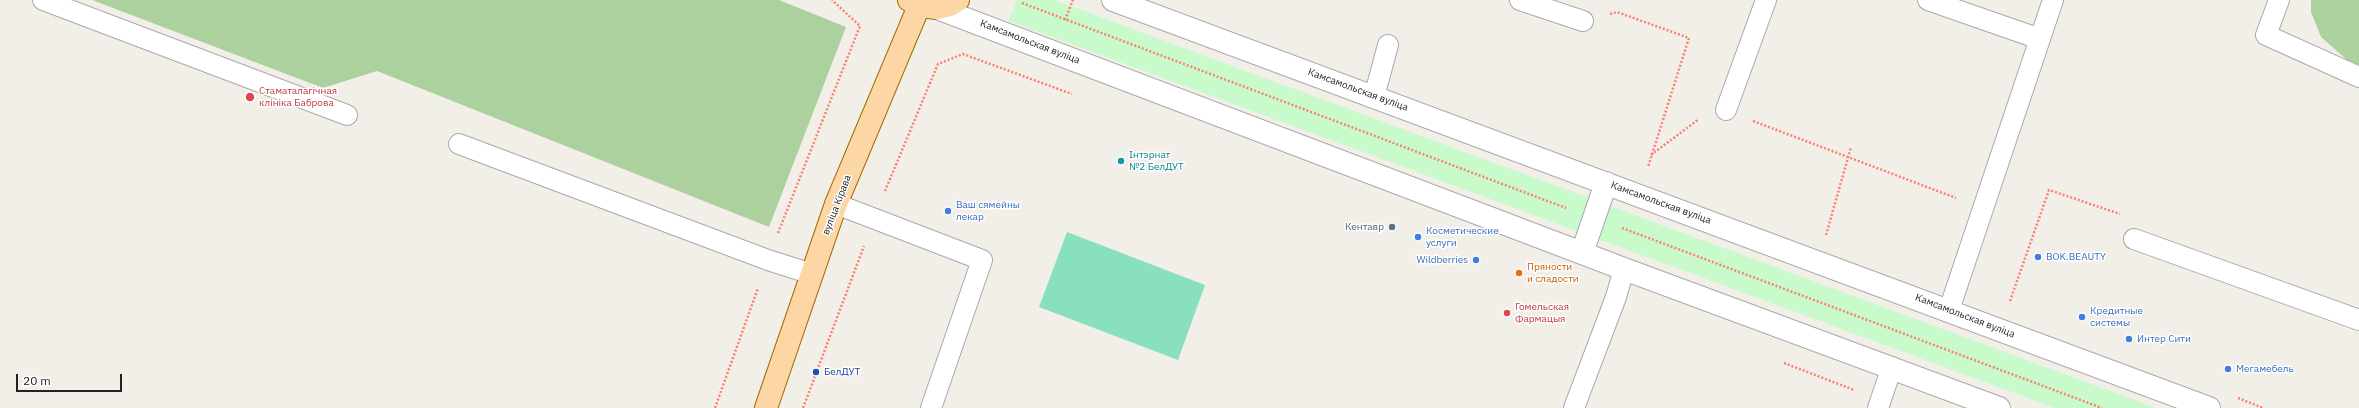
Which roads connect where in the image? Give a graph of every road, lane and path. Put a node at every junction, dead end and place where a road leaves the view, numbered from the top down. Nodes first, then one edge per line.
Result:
1 (43, 0) edge
2 (832, 0) edge
3 (958, 0) edge
4 (1113, 0) edge
5 (1520, 0) edge
6 (1766, 0) edge
7 (1928, 0) edge
8 (2053, 0) edge
9 (2279, 0) edge
10 (1022, 3) dead end
11 (922, 5) edge
12 (1583, 21) joint
13 (2040, 39) junction
14 (1388, 45) dead end
15 (2359, 77) edge
16 (1374, 97) junction
17 (1726, 110) junction
18 (347, 115) dead end
19 (459, 144) dead end
20 (1850, 146) dead end
21 (1652, 155) junction
22 (1848, 157) junction
23 (1646, 173) dead end
24 (1606, 183) junction
25 (836, 204) junction
26 (1983, 209) junction
27 (1594, 218) junction
28 (2134, 239) joint
29 (1824, 241) dead end
30 (1582, 253) junction
31 (768, 260) junction
32 (1624, 269) junction
33 (812, 274) junction
34 (2009, 304) dead end
35 (1949, 310) junction
36 (2359, 320) edge
37 (1892, 368) junction
38 (715, 408) edge
39 (766, 408) edge
40 (931, 408) edge
41 (1574, 408) edge
42 (1878, 408) edge
43 (1999, 408) edge
44 (2102, 408) edge
45 (2209, 408) edge

1 - 18 lane
2 - 31 path
3 - 11 main road
4 - 16 street, Камсамольская вуліца
5 - 12 lane
6 - 17 lane
7 - 13 lane
8 - 13 lane
9 - 15 lane
10 - 27 path
11 - 25 main road, вуліца Кірава
11 - 30 street, Камсамольская вуліца
12 - 21 path
13 - 26 lane
14 - 16 lane
16 - 24 street, Камсамольская вуліца
17 - 21 path
17 - 22 path
19 - 31 lane
20 - 22 path
21 - 23 path
22 - 26 path
22 - 29 path
24 - 27 street
24 - 35 street, Камсамольская вуліца
25 - 33 main road, вуліца Кірава
25 - 40 lane
26 - 35 lane
27 - 30 street
27 - 44 path
28 - 34 path
28 - 36 lane
30 - 32 street, Камсамольская вуліца
31 - 33 lane
31 - 38 path
32 - 37 street, Камсамольская вуліца
32 - 41 lane
33 - 39 main road, вуліца Кірава
35 - 45 street, Камсамольская вуліца
37 - 42 lane
37 - 43 street, Камсамольская вуліца

